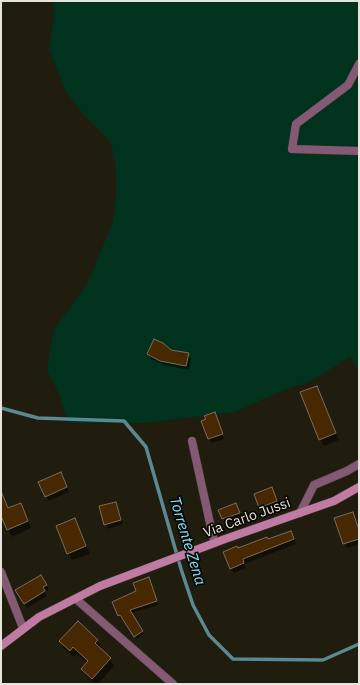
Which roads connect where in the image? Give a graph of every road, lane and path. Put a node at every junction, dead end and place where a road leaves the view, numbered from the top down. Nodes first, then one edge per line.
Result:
1 (359, 64) edge
2 (359, 151) edge
3 (192, 441) dead end
4 (359, 464) edge
5 (359, 487) edge
6 (300, 513) junction
7 (213, 537) dead end
8 (1, 572) edge
9 (76, 599) junction
10 (24, 628) junction
11 (1, 646) edge
12 (173, 684) edge

1 - 2 street
3 - 7 street
4 - 6 street
5 - 6 street, Via Carlo Jussi
6 - 9 street, Via Carlo Jussi
8 - 10 street
9 - 10 street, Via Carlo Jussi
9 - 12 street
10 - 11 street, Via Carlo Jussi

